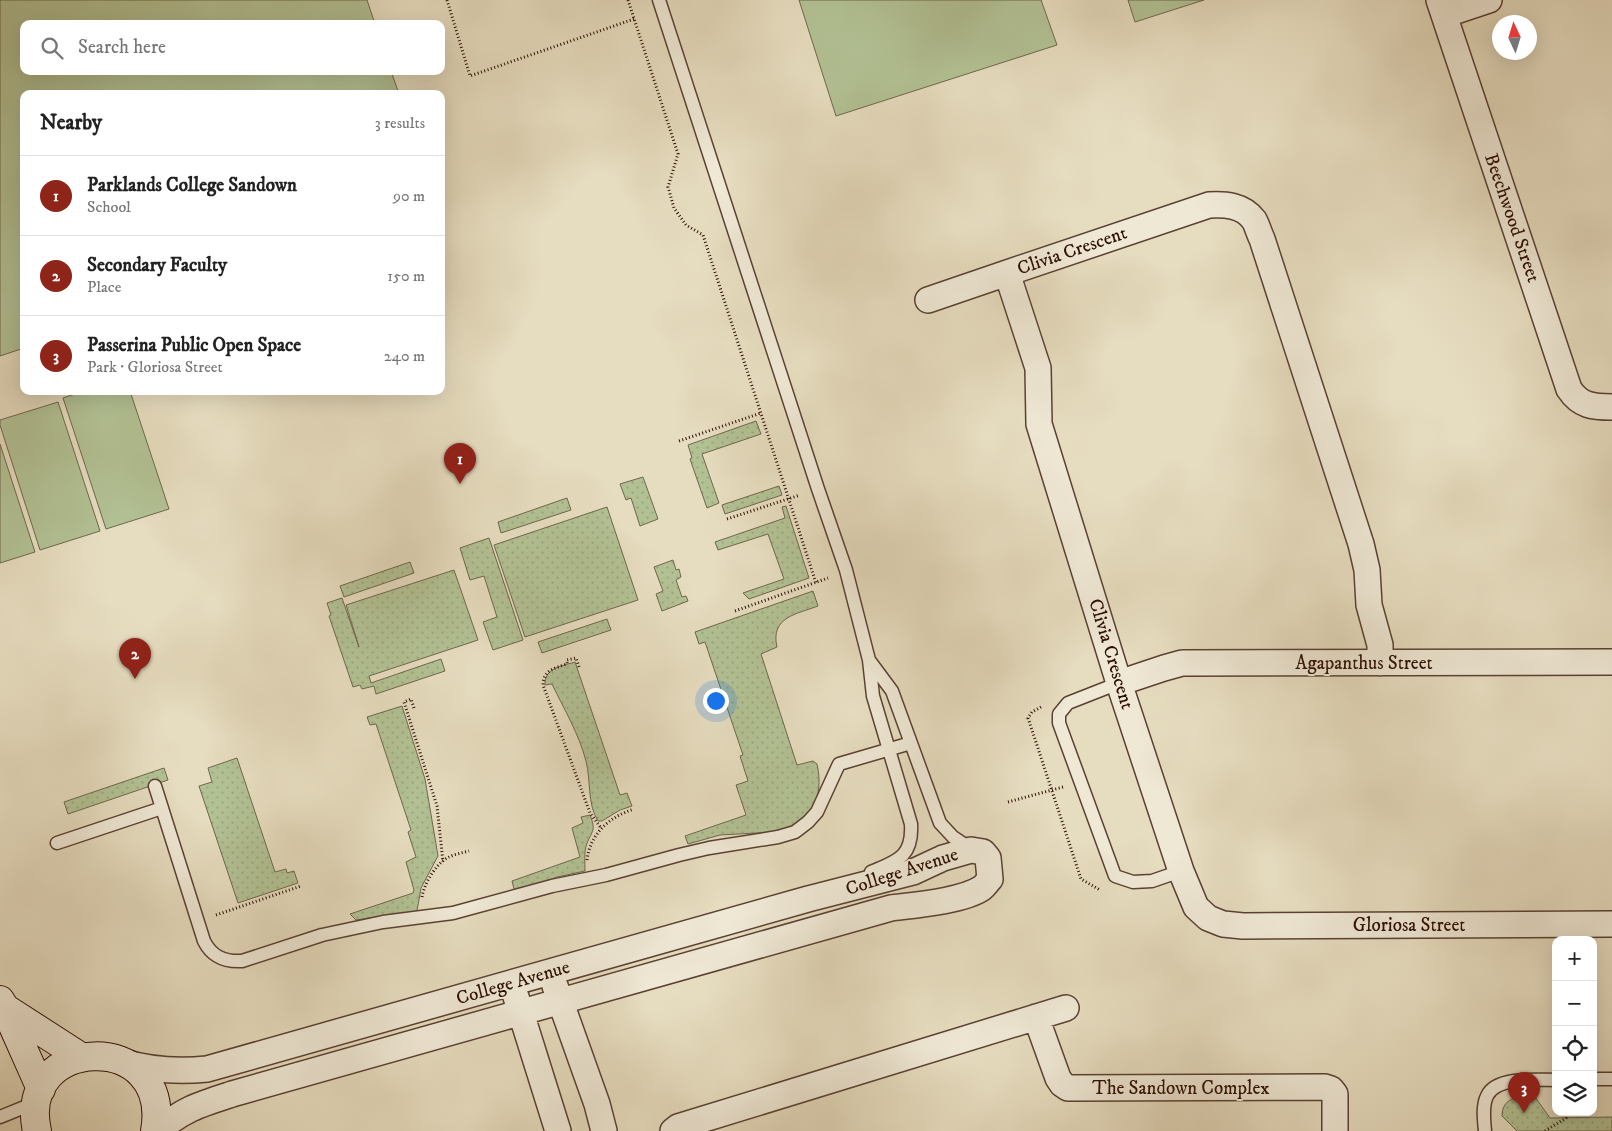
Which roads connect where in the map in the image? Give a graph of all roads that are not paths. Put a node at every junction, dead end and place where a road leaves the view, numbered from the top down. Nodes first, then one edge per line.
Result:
1 (659, 0) edge
2 (1489, 0) edge
3 (1441, 7) edge
4 (1007, 274) junction
5 (928, 300) dead end
6 (1612, 407) edge
7 (869, 660) junction
8 (1612, 662) edge
9 (1380, 663) junction
10 (1119, 683) junction
11 (911, 743) junction
12 (888, 749) junction
13 (155, 786) dead end
14 (162, 808) junction
15 (57, 843) dead end
16 (972, 850) junction
17 (1181, 871) junction
18 (808, 899) junction
19 (1208, 918) joint
20 (1612, 924) edge
21 (550, 972) junction
22 (512, 983) junction
23 (560, 1002) junction
24 (3, 1004) edge
25 (1066, 1008) dead end
26 (521, 1013) junction
27 (1036, 1016) junction
28 (81, 1057) junction
29 (122, 1062) junction
30 (1597, 1079) edge
31 (1612, 1079) edge
32 (1552, 1080) edge
33 (39, 1096) junction
34 (0, 1117) edge
35 (37, 1131) edge
36 (156, 1131) edge
37 (558, 1131) edge
38 (604, 1131) edge
39 (673, 1131) edge
40 (1335, 1131) edge
41 (1484, 1131) edge

1 - 7 lane
2 - 3 street
3 - 6 street, Beechwood Street
4 - 5 street
4 - 9 street, Clivia Crescent
4 - 10 street, Clivia Crescent
7 - 11 lane
7 - 12 lane
8 - 9 street, Agapanthus Street
9 - 10 street, Agapanthus Street
10 - 17 street, Clivia Crescent
10 - 17 lane
11 - 12 lane
11 - 16 lane
12 - 14 lane
12 - 18 lane
13 - 14 lane
14 - 15 lane
16 - 18 street, College Avenue
16 - 23 street, College Avenue
17 - 19 street, Clivia Crescent
18 - 21 street, College Avenue
19 - 20 street, Gloriosa Street
21 - 22 street, College Avenue
21 - 23 street
22 - 26 street
22 - 29 street, College Avenue
23 - 26 street, College Avenue
23 - 38 street
24 - 28 street
24 - 33 street
25 - 27 street
26 - 36 street, College Avenue
26 - 37 street
27 - 39 street
27 - 40 street, The Sandown Complex
28 - 29 street
28 - 33 street
29 - 36 street
30 - 31 lane
32 - 41 lane
33 - 34 lane
33 - 35 street

